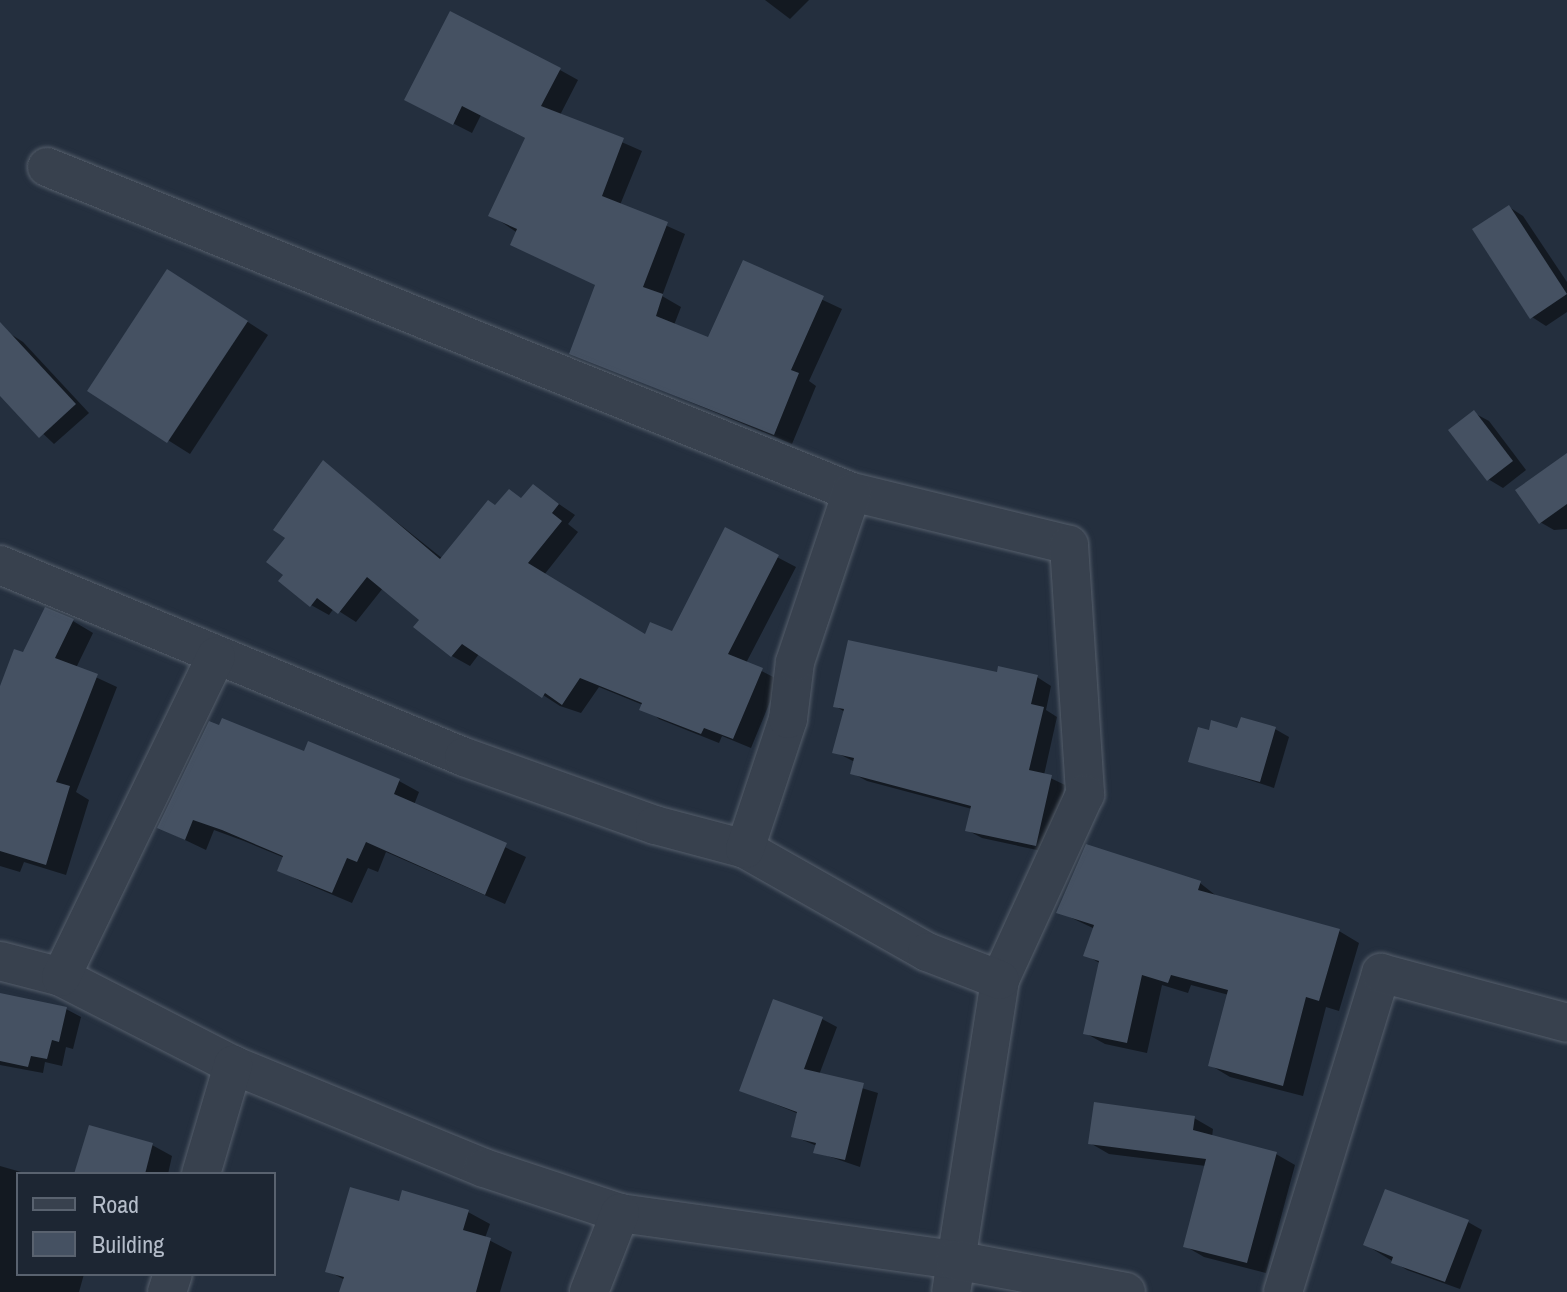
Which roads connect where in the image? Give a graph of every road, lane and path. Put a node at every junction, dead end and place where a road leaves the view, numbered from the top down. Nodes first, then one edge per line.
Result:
1 (47, 167) dead end
2 (852, 492) junction
3 (0, 565) edge
4 (216, 657) junction
5 (745, 849) junction
6 (0, 961) edge
7 (61, 977) junction
8 (1000, 980) junction
9 (1567, 1023) edge
10 (233, 1065) junction
11 (202, 1172) edge
12 (620, 1213) junction
13 (953, 1276) edge
14 (589, 1292) edge
15 (1126, 1292) edge
16 (1283, 1292) edge

1 - 2 street
2 - 5 street
2 - 8 street
3 - 4 street
4 - 5 street
4 - 7 street
5 - 8 street
6 - 7 street
7 - 10 street
8 - 13 street
9 - 16 street
10 - 11 street
10 - 12 street
12 - 13 street
12 - 14 street
13 - 15 street

